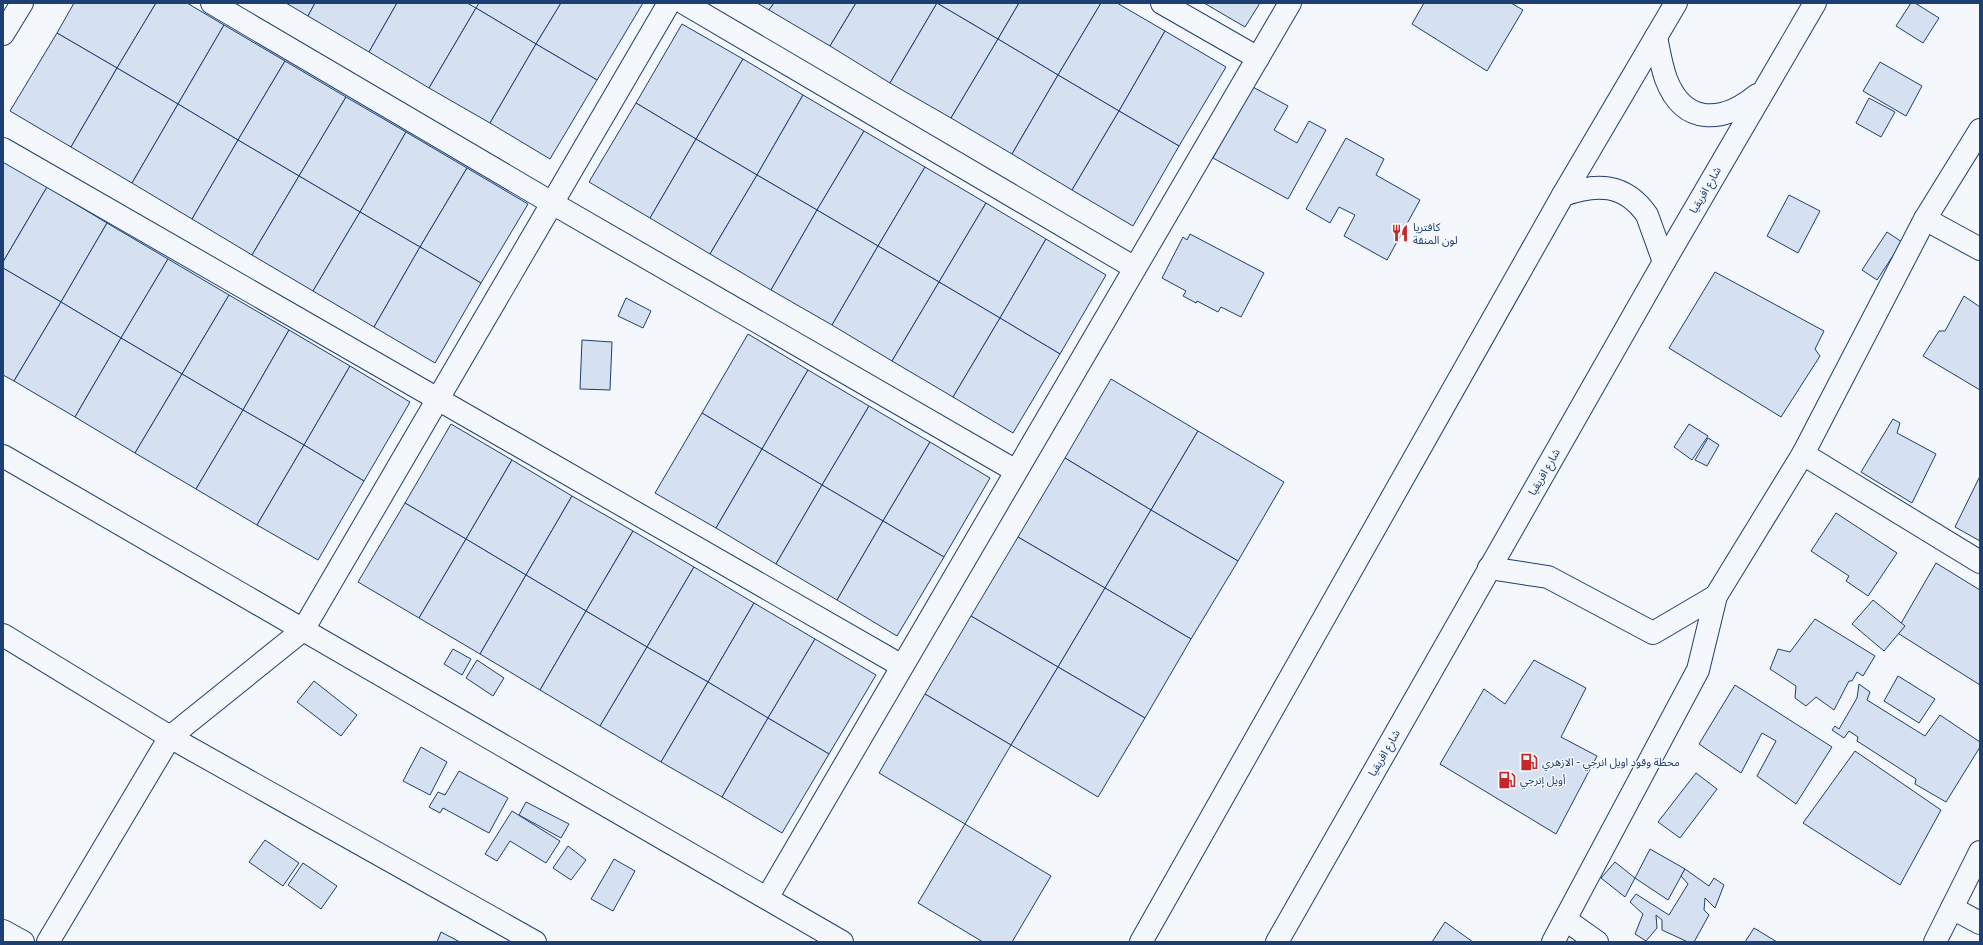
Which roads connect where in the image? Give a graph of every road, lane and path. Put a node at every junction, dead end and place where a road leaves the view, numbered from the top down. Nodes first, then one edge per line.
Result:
1 (22, 3) edge
2 (212, 3) edge
3 (669, 3) edge
4 (684, 3) edge
5 (1162, 3) edge
6 (1290, 3) edge
7 (1676, 3) edge
8 (1815, 3) edge
9 (3, 34) edge
10 (1656, 37) junction
11 (1258, 58) junction
12 (1762, 91) junction
13 (1980, 130) edge
14 (3, 149) edge
15 (1563, 195) junction
16 (552, 203) junction
17 (1925, 219) junction
18 (1980, 249) edge
19 (1664, 262) junction
20 (1135, 268) junction
21 (438, 399) junction
22 (1803, 454) junction
23 (3, 456) edge
24 (1016, 471) junction
25 (1980, 562) edge
26 (1489, 568) junction
27 (1716, 596) junction
28 (304, 630) junction
29 (3, 635) edge
30 (902, 666) junction
31 (170, 737) junction
32 (1980, 852) edge
33 (767, 898) junction
34 (1952, 908) junction
35 (1566, 920) junction
36 (1980, 923) edge
37 (3, 930) edge
38 (23, 942) edge
39 (48, 942) edge
40 (535, 942) edge
41 (842, 942) edge
42 (1141, 942) edge
43 (1277, 942) edge
44 (1553, 942) edge
45 (1597, 942) edge
46 (1935, 942) edge

1 - 9 street
2 - 16 street
3 - 16 street
4 - 20 street
5 - 11 street
6 - 11 street
7 - 10 street
8 - 12 street, شارع افريقيا
10 - 12 street
10 - 15 street
11 - 20 street
12 - 19 street, شارع افريقيا
13 - 17 street
14 - 21 street
15 - 19 street
15 - 42 street
16 - 21 street
16 - 24 street
17 - 18 street
17 - 22 street
19 - 26 street, شارع افريقيا
20 - 24 street
21 - 28 street
21 - 30 street
22 - 25 street
22 - 27 street
23 - 28 street
24 - 30 street
26 - 27 street
26 - 43 street, شارع افريقيا
27 - 35 street
28 - 31 street
28 - 33 street
29 - 31 street
30 - 33 street
31 - 39 street
31 - 40 street
32 - 34 street
33 - 41 street
34 - 36 street
34 - 46 street
35 - 44 street
35 - 45 street
37 - 38 street

